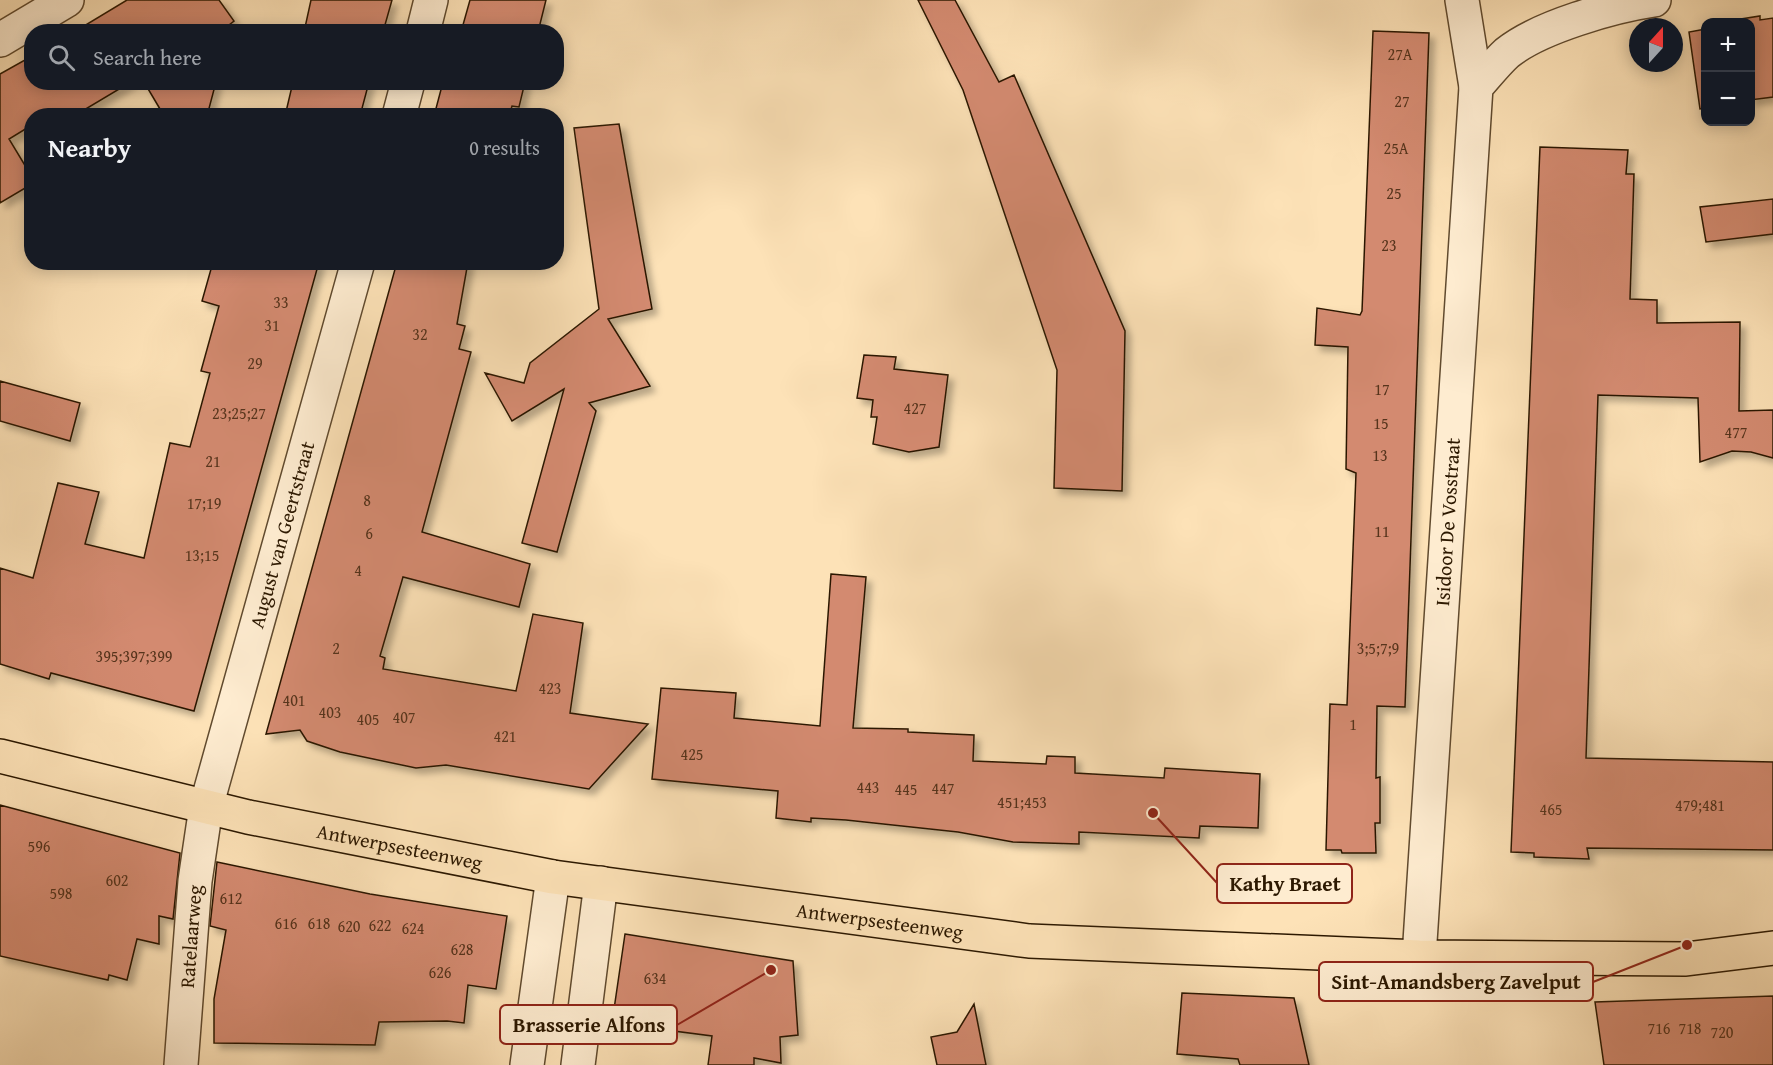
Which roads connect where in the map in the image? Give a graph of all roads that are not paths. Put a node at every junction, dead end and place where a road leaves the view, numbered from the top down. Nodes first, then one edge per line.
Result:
1 (68, 0) edge
2 (431, 0) edge
3 (1462, 0) edge
4 (1638, 1) edge
5 (27, 24) edge
6 (425, 24) edge
7 (24, 26) edge
8 (0, 40) edge
9 (1476, 87) junction
10 (406, 90) edge
11 (401, 108) edge
12 (356, 270) edge
13 (0, 756) edge
14 (206, 807) junction
15 (553, 877) junction
16 (601, 883) junction
17 (1773, 948) edge
18 (1419, 957) junction
19 (181, 1065) edge
20 (527, 1065) edge
21 (578, 1065) edge

1 - 5 street
2 - 6 street
3 - 9 street, Isidoor De Vosstraat
4 - 9 street
7 - 8 street
9 - 18 street, Isidoor De Vosstraat
10 - 11 street
12 - 14 street, August van Geertstraat
13 - 14 main road, Antwerpsesteenweg
14 - 15 main road, Antwerpsesteenweg
14 - 19 street, Ratelaarweg
15 - 16 main road, Antwerpsesteenweg
15 - 20 street
16 - 18 main road, Antwerpsesteenweg
16 - 21 street
17 - 18 main road, Antwerpsesteenweg

